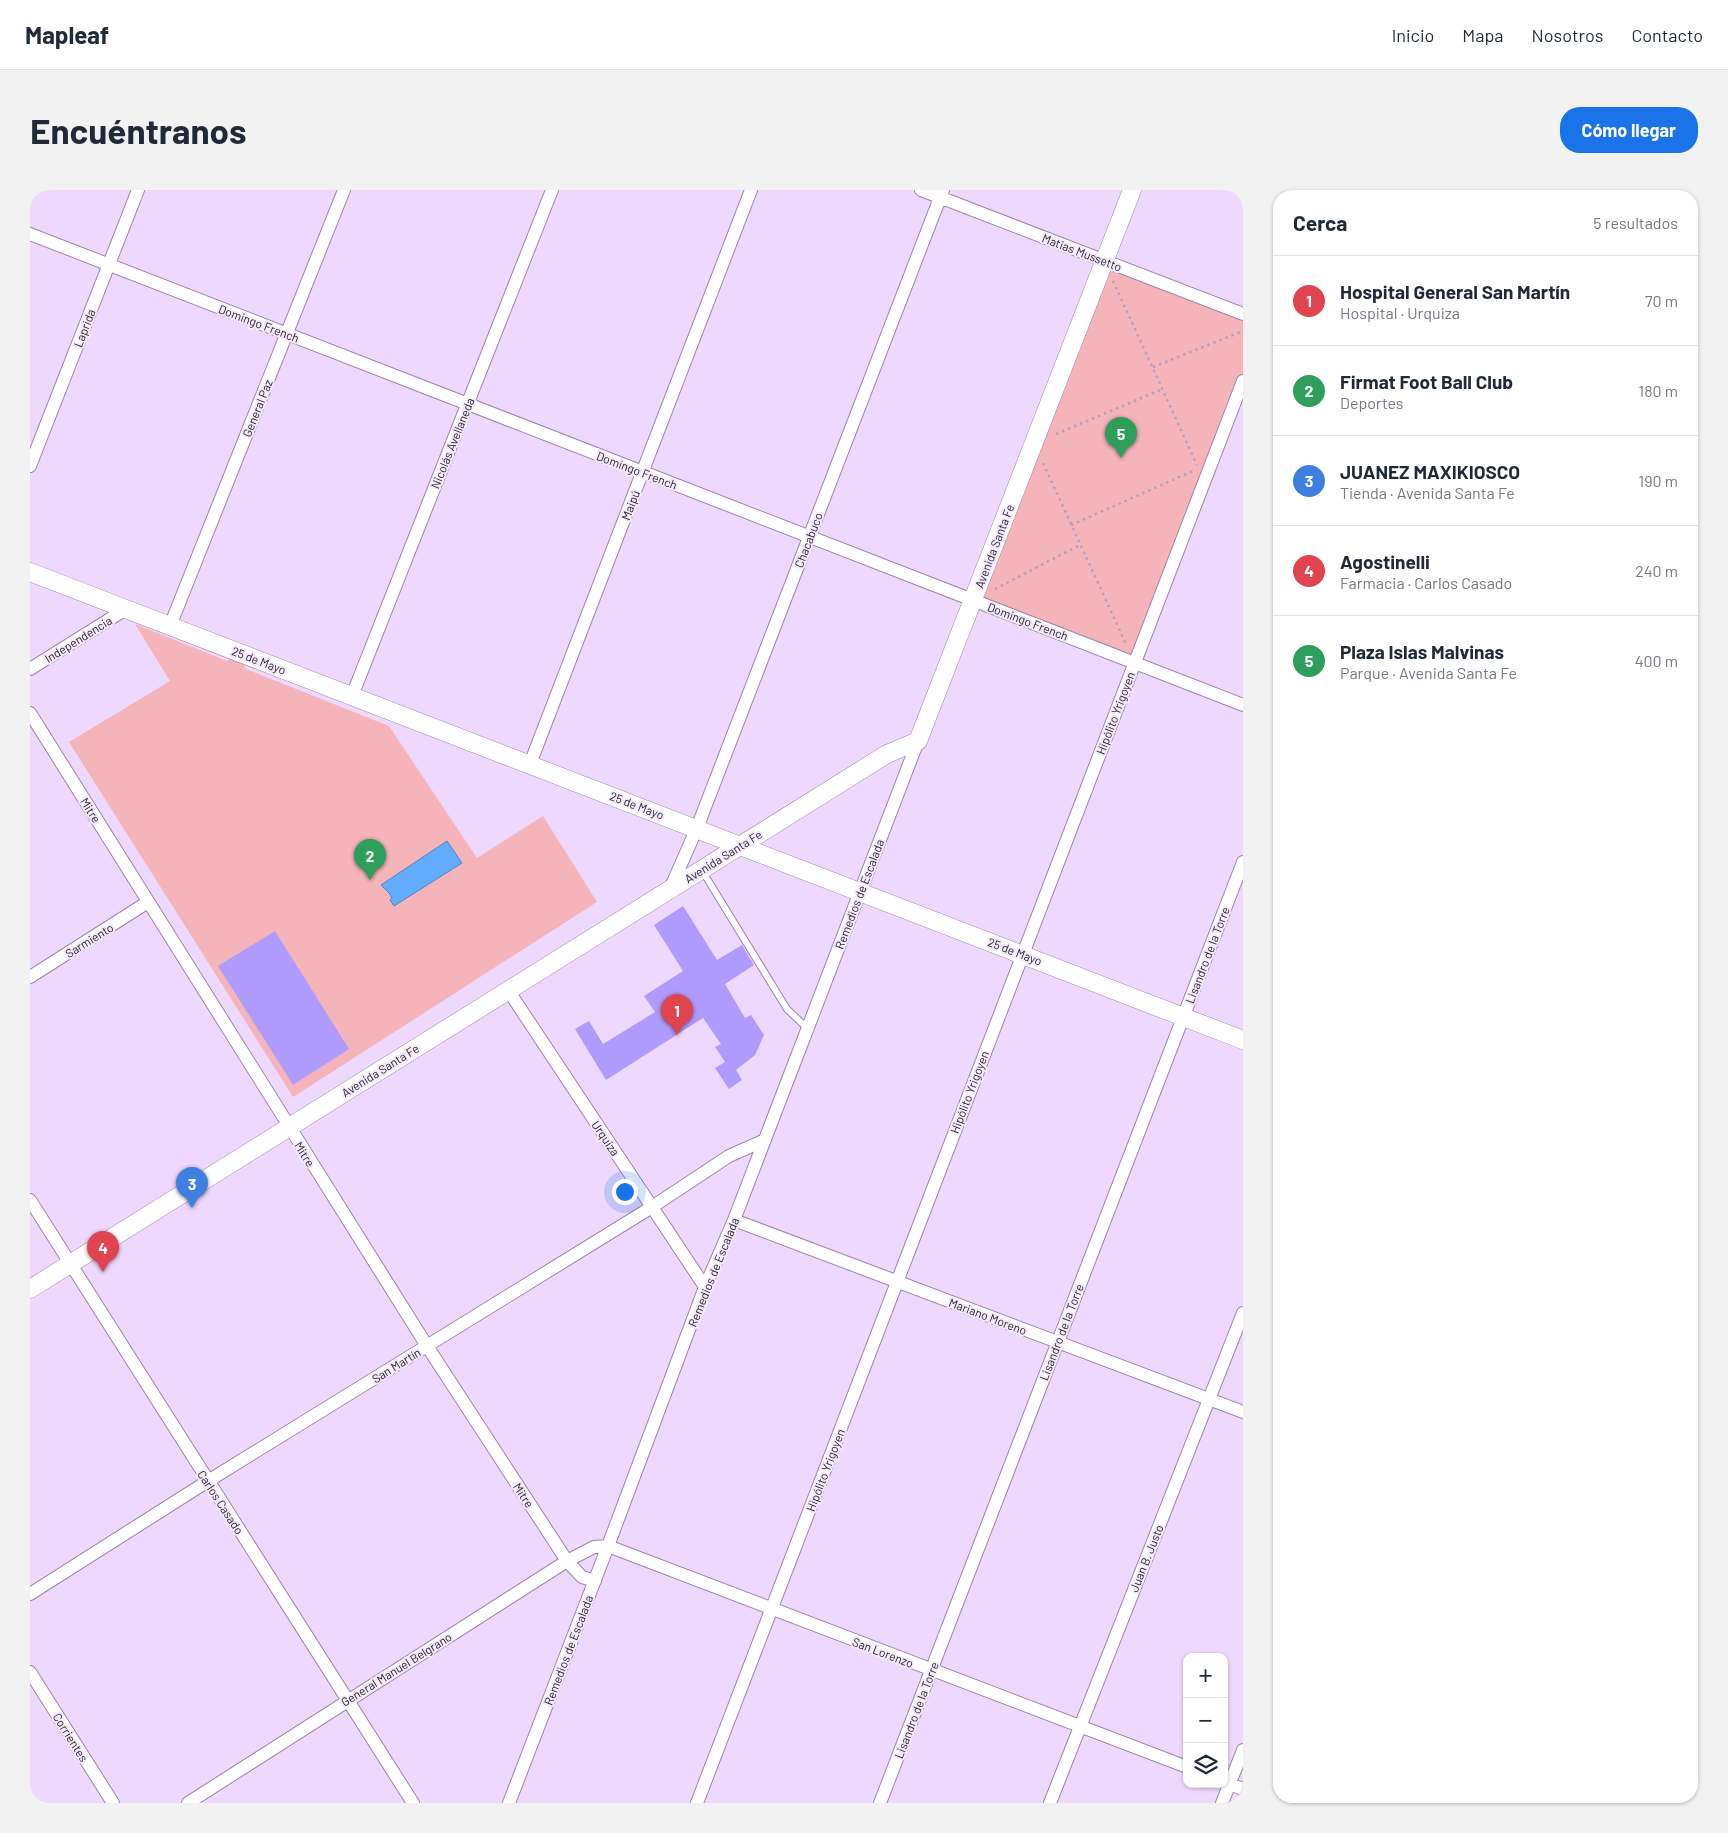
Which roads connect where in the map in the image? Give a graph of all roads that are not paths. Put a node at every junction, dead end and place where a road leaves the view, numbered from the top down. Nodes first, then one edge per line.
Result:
1 (138, 190) edge
2 (344, 190) edge
3 (552, 190) edge
4 (751, 190) edge
5 (921, 190) edge
6 (1132, 190) edge
7 (942, 194) edge
8 (30, 234) edge
9 (1104, 261) junction
10 (109, 265) junction
11 (1243, 314) edge
12 (286, 334) junction
13 (1243, 381) edge
14 (467, 404) junction
15 (30, 466) edge
16 (642, 472) junction
17 (810, 536) junction
18 (30, 572) edge
19 (973, 600) junction
20 (126, 609) junction
21 (170, 626) junction
22 (1134, 663) junction
23 (30, 669) edge
24 (352, 696) junction
25 (1243, 705) edge
26 (30, 713) edge
27 (918, 741) junction
28 (530, 764) junction
29 (697, 828) junction
30 (741, 845) junction
31 (1243, 862) edge
32 (702, 870) junction
33 (670, 889) junction
34 (861, 891) junction
35 (148, 902) junction
36 (1022, 954) junction
37 (30, 977) edge
38 (508, 990) junction
39 (1183, 1016) junction
40 (807, 1028) junction
41 (1243, 1040) edge
42 (289, 1127) junction
43 (763, 1141) junction
44 (30, 1200) edge
45 (652, 1207) junction
46 (734, 1220) junction
47 (70, 1264) junction
48 (897, 1281) junction
49 (705, 1287) junction
50 (30, 1288) edge
51 (1243, 1313) edge
52 (1058, 1342) junction
53 (427, 1346) junction
54 (1209, 1399) junction
55 (1243, 1412) edge
56 (208, 1481) junction
57 (608, 1546) junction
58 (567, 1561) junction
59 (595, 1582) junction
60 (30, 1594) edge
61 (771, 1609) junction
62 (931, 1670) junction
63 (30, 1672) edge
64 (348, 1700) junction
65 (1080, 1727) junction
66 (1243, 1750) edge
67 (1183, 1766) edge
68 (1228, 1781) edge
69 (1228, 1783) edge
70 (1226, 1788) edge
71 (1243, 1789) edge
72 (113, 1803) edge
73 (188, 1803) edge
74 (413, 1803) edge
75 (509, 1803) edge
76 (697, 1803) edge
77 (880, 1803) edge
78 (1050, 1803) edge
79 (1222, 1803) edge

1 - 10 street, Laprida
2 - 12 street, General Paz
3 - 14 street, Nicolás Avellaneda
4 - 16 street, Maipú
5 - 7 street, Matias Mussetto
6 - 9 street, Avenida Santa Fe
7 - 9 street, Matias Mussetto
7 - 17 street, Chacabuco
8 - 10 street, Domingo French
9 - 11 street, Matias Mussetto
9 - 19 street, Avenida Santa Fe
10 - 12 street, Domingo French
10 - 15 street, Laprida
12 - 14 street, Domingo French
12 - 21 street, General Paz
13 - 22 street, Hipólito Yrigoyen
14 - 16 street, Domingo French
14 - 24 street, Nicolás Avellaneda
16 - 17 street, Domingo French
16 - 28 street, Maipú
17 - 19 street, Domingo French
17 - 29 street, Chacabuco
18 - 20 street, 25 de Mayo
19 - 22 street, Domingo French
19 - 27 street, Avenida Santa Fe
20 - 21 street, 25 de Mayo
20 - 23 street, Independencia
21 - 24 street, 25 de Mayo
22 - 25 street, Domingo French
22 - 36 street, Hipólito Yrigoyen
24 - 28 street, 25 de Mayo
26 - 35 street, Mitre
27 - 30 street, Avenida Santa Fe
27 - 34 street, Remedios de Escalada
28 - 29 street, 25 de Mayo
29 - 30 street, 25 de Mayo
29 - 33 street, Chacabuco
30 - 32 street, Avenida Santa Fe
30 - 34 street, 25 de Mayo
31 - 39 street, Lisandro de la Torre
32 - 33 street, Avenida Santa Fe
32 - 40 lane
33 - 38 street, Avenida Santa Fe
34 - 36 street, 25 de Mayo
34 - 40 street, Remedios de Escalada
35 - 37 street, Sarmiento
35 - 42 street, Mitre
36 - 39 street, 25 de Mayo
36 - 48 street, Hipólito Yrigoyen
38 - 42 street, Avenida Santa Fe
38 - 45 street, Urquiza
39 - 41 street, 25 de Mayo
39 - 52 street, Lisandro de la Torre
40 - 43 street, Remedios de Escalada
42 - 47 street, Avenida Santa Fe
42 - 53 street, Mitre
43 - 45 street, San Martín
43 - 46 street, Remedios de Escalada
44 - 47 street, Carlos Casado
45 - 49 street, Urquiza
45 - 53 street, San Martín
46 - 48 street, Mariano Moreno
46 - 49 street, Remedios de Escalada
47 - 50 street, Avenida Santa Fe
47 - 56 street, Carlos Casado
48 - 52 street, Mariano Moreno
48 - 61 street, Hipólito Yrigoyen
49 - 57 street, Remedios de Escalada
51 - 54 street, Juan B. Justo
52 - 54 street, Mariano Moreno
52 - 62 street, Lisandro de la Torre
53 - 56 street, San Martín
53 - 58 street, Mitre
54 - 55 street, Mariano Moreno
54 - 65 street, Juan B. Justo
56 - 60 street, San Martín
56 - 64 street, Carlos Casado
57 - 58 street, General Manuel Belgrano
57 - 59 street, Remedios de Escalada
57 - 61 street, San Lorenzo
58 - 59 street, Mitre
58 - 64 street, General Manuel Belgrano
59 - 75 street, Remedios de Escalada
61 - 62 street, San Lorenzo
61 - 76 street, Hipólito Yrigoyen
62 - 65 street, San Lorenzo
62 - 77 street, Lisandro de la Torre
63 - 72 street, Corrientes
64 - 73 street, General Manuel Belgrano
64 - 74 street, Carlos Casado
65 - 67 street, San Lorenzo
65 - 78 street, Juan B. Justo
66 - 68 street
69 - 71 street
70 - 79 street

